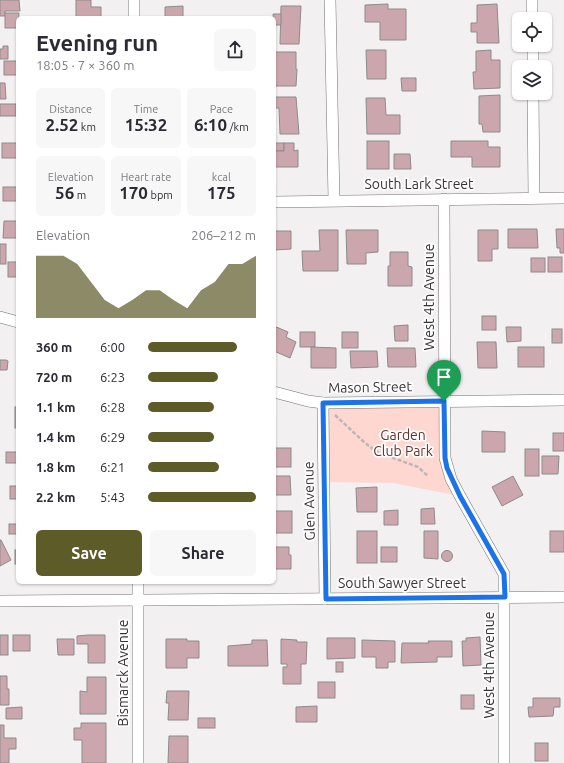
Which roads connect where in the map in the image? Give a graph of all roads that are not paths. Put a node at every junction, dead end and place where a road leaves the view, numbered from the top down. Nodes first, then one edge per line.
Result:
1 (134, 0) edge
2 (330, 0) edge
3 (532, 0) edge
4 (532, 12) edge
5 (134, 16) edge
6 (533, 100) edge
7 (534, 198) junction
8 (564, 198) edge
9 (444, 199) junction
10 (334, 200) junction
11 (276, 202) edge
12 (0, 317) edge
13 (16, 321) edge
14 (276, 393) edge
15 (564, 400) edge
16 (444, 401) junction
17 (323, 403) junction
18 (138, 584) edge
19 (505, 597) junction
20 (564, 597) edge
21 (326, 599) junction
22 (0, 601) edge
23 (138, 601) junction
24 (138, 763) edge
25 (504, 763) edge

1 - 5 street
2 - 10 street
3 - 4 street
6 - 7 street
7 - 8 street, South Lark Street
7 - 9 street, South Lark Street
9 - 10 street, South Lark Street
9 - 16 street, West 4th Avenue
10 - 11 street, South Lark Street
12 - 13 street
14 - 17 street, Mason Street
15 - 16 street, Mason Street
16 - 17 street, Mason Street
16 - 19 street, West 4th Avenue
17 - 21 street, Glen Avenue
18 - 23 street, Bismarck Avenue
19 - 20 street, South Sawyer Street
19 - 21 street, South Sawyer Street
19 - 25 street, West 4th Avenue
21 - 23 street, South Sawyer Street
22 - 23 street, South Sawyer Street
23 - 24 street, Bismarck Avenue

